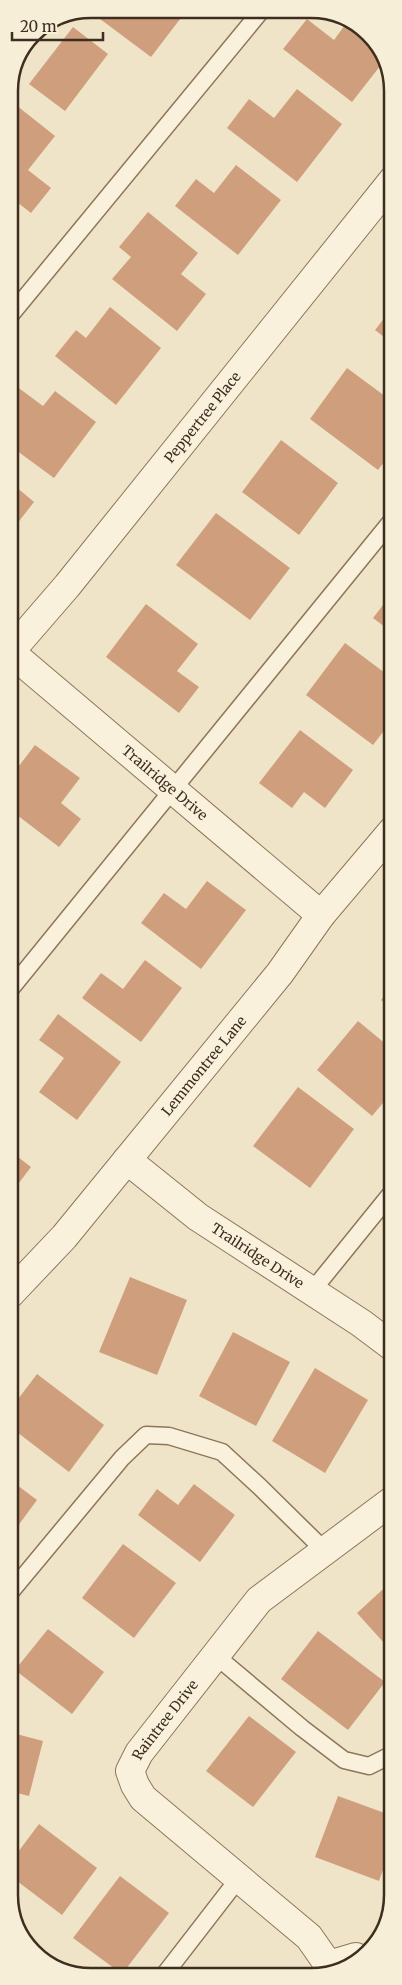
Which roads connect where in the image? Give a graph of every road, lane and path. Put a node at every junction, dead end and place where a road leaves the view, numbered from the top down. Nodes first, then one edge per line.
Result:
1 (256, 17) edge
2 (384, 191) edge
3 (18, 306) edge
4 (384, 530) edge
5 (18, 642) edge
6 (18, 659) edge
7 (174, 789) junction
8 (384, 841) edge
9 (321, 915) junction
10 (18, 981) edge
11 (128, 1160) junction
12 (384, 1202) edge
13 (17, 1286) edge
14 (312, 1291) junction
15 (384, 1340) edge
16 (384, 1507) edge
17 (325, 1551) junction
18 (17, 1584) edge
19 (216, 1656) junction
20 (384, 1758) edge
21 (239, 1878) junction
22 (329, 1965) edge
23 (169, 1968) edge

1 - 3 lane
2 - 5 street, Peppertree Place
4 - 7 lane
6 - 7 street, Trailridge Drive
7 - 9 street, Trailridge Drive
7 - 10 lane
8 - 9 street, Lemmontree Lane
9 - 11 street, Lemmontree Lane
11 - 13 street, Lemmontree Lane
11 - 14 street, Trailridge Drive
12 - 14 lane
14 - 15 street, Trailridge Drive
16 - 17 street, Raintree Drive
17 - 18 lane
17 - 19 street, Raintree Drive
19 - 20 lane
19 - 21 street, Raintree Drive
21 - 22 street, Raintree Drive
21 - 23 lane

